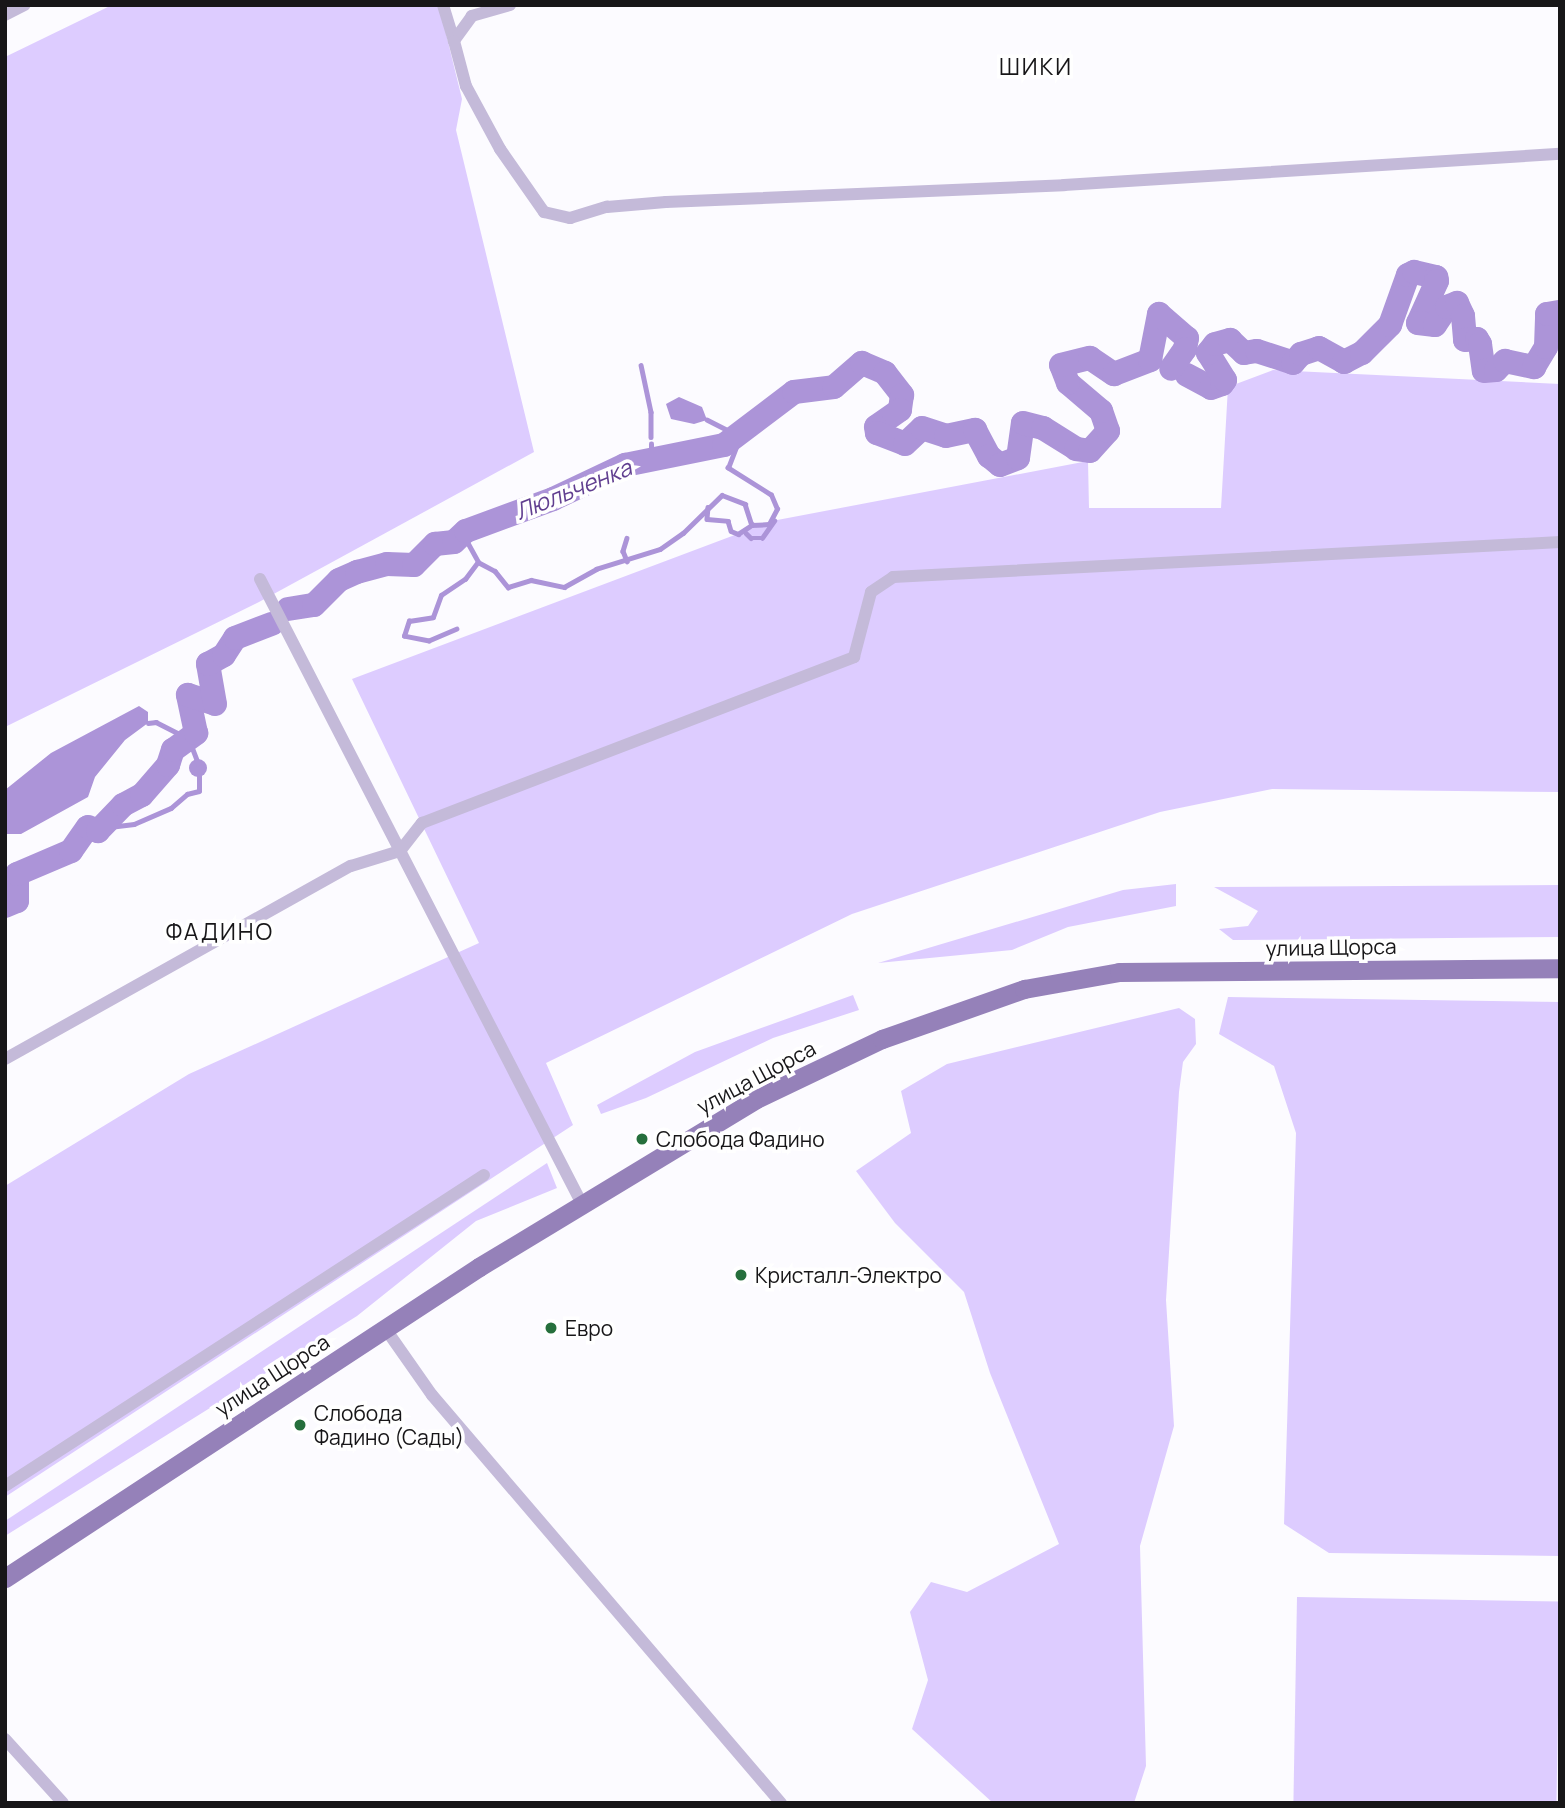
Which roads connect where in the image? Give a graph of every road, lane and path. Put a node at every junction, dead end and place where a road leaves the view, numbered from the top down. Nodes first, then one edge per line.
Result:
1 (25, 5) edge
2 (443, 5) edge
3 (510, 5) edge
4 (5, 15) edge
5 (454, 41) junction
6 (1560, 154) edge
7 (1560, 542) edge
8 (260, 579) dead end
9 (400, 851) junction
10 (1560, 968) edge
11 (5, 1059) edge
12 (484, 1175) dead end
13 (582, 1204) junction
14 (385, 1328) junction
15 (5, 1486) edge
16 (5, 1578) edge
17 (5, 1739) edge
18 (63, 1803) edge
19 (781, 1803) edge

1 - 4 street
2 - 5 street
3 - 5 street
5 - 6 street
7 - 9 street
8 - 9 street
9 - 11 street
9 - 13 street
10 - 13 main road, улица Щорса
12 - 15 street
13 - 14 main road, улица Щорса
14 - 16 main road, улица Щорса
14 - 19 street
17 - 18 street

